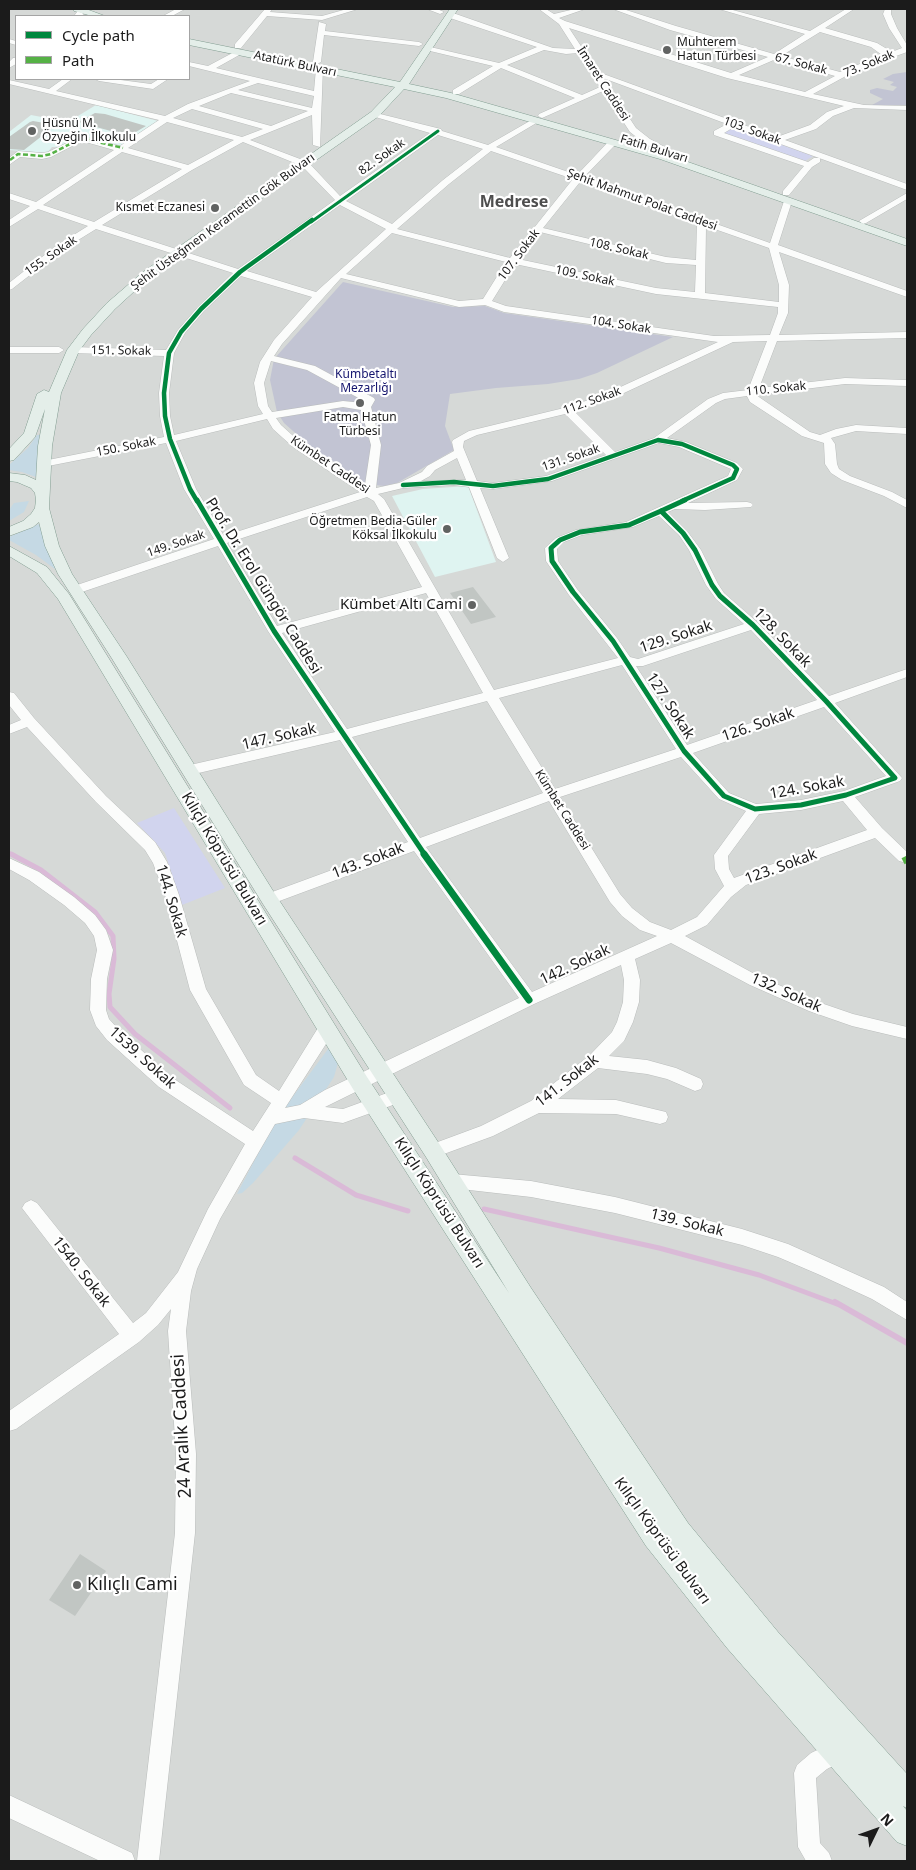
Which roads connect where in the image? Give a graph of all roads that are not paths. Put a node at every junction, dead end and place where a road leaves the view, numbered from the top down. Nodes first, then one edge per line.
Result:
1 (181, 9) edge
2 (320, 9) edge
3 (354, 9) edge
4 (542, 9) edge
5 (582, 9) edge
6 (617, 9) edge
7 (722, 9) edge
8 (754, 9) edge
9 (851, 9) edge
10 (888, 9) edge
11 (438, 10) edge
12 (79, 12) edge
13 (266, 12) edge
14 (452, 12) edge
15 (742, 14) junction
16 (96, 15) edge
17 (168, 15) edge
18 (554, 17) junction
19 (322, 18) junction
20 (562, 23) junction
21 (815, 32) junction
22 (322, 33) junction
23 (190, 37) edge
24 (190, 42) edge
25 (419, 44) junction
26 (544, 47) junction
27 (429, 48) junction
28 (238, 49) junction
29 (581, 50) junction
30 (907, 50) edge
31 (410, 56) dead end
32 (774, 57) junction
33 (887, 57) junction
34 (190, 64) edge
35 (500, 65) junction
36 (318, 66) junction
37 (209, 69) junction
38 (598, 74) junction
39 (841, 75) junction
40 (730, 76) junction
41 (67, 80) edge
42 (106, 80) edge
43 (163, 80) edge
44 (258, 80) junction
45 (398, 80) junction
46 (9, 82) edge
47 (606, 87) junction
48 (51, 91) junction
49 (231, 91) junction
50 (456, 92) junction
51 (317, 94) junction
52 (806, 95) junction
53 (582, 98) junction
54 (191, 106) junction
55 (851, 106) junction
56 (907, 108) edge
57 (316, 111) junction
58 (375, 114) junction
59 (539, 118) junction
60 (166, 119) junction
61 (733, 124) junction
62 (273, 129) junction
63 (633, 130) junction
64 (438, 131) junction
65 (244, 140) junction
66 (616, 140) junction
67 (776, 140) junction
68 (317, 145) junction
69 (123, 148) junction
70 (491, 148) junction
71 (669, 153) junction
72 (822, 157) junction
73 (9, 161) edge
74 (301, 162) junction
75 (809, 165) junction
76 (189, 168) junction
77 (579, 178) junction
78 (907, 187) edge
79 (9, 196) edge
80 (907, 196) edge
81 (787, 197) junction
82 (340, 201) junction
83 (34, 205) junction
84 (702, 221) junction
85 (863, 221) junction
86 (9, 224) edge
87 (95, 226) junction
88 (391, 229) junction
89 (538, 229) junction
90 (907, 237) edge
91 (907, 243) edge
92 (773, 247) junction
93 (171, 251) junction
94 (512, 260) junction
95 (701, 263) junction
96 (240, 272) junction
97 (339, 275) junction
98 (9, 287) edge
99 (907, 294) edge
100 (318, 296) junction
101 (700, 296) junction
102 (486, 302) junction
103 (784, 305) junction
104 (80, 322) dead end
105 (907, 335) edge
106 (773, 338) junction
107 (65, 339) dead end
108 (732, 339) junction
109 (9, 350) edge
110 (59, 350) junction
111 (73, 350) junction
112 (169, 353) junction
113 (274, 359) dead end
114 (54, 362) dead end
115 (49, 375) dead end
116 (907, 384) edge
117 (752, 391) junction
118 (366, 407) junction
119 (567, 410) junction
120 (268, 416) junction
121 (907, 431) edge
122 (822, 438) junction
123 (170, 439) junction
124 (658, 440) junction
125 (460, 452) junction
126 (613, 456) junction
127 (9, 457) edge
128 (43, 464) junction
129 (9, 477) edge
130 (475, 484) junction
131 (403, 485) junction
132 (370, 492) junction
133 (42, 500) junction
134 (747, 505) dead end
135 (907, 505) edge
136 (666, 508) junction
137 (9, 532) edge
138 (219, 541) junction
139 (9, 550) edge
140 (503, 558) dead end
141 (428, 589) junction
142 (76, 590) junction
143 (753, 625) junction
144 (274, 631) junction
145 (626, 660) junction
146 (907, 673) edge
147 (9, 696) edge
148 (491, 696) junction
149 (826, 701) junction
150 (29, 721) junction
151 (9, 730) edge
152 (342, 735) junction
153 (684, 751) junction
154 (190, 770) junction
155 (895, 778) joint
156 (552, 795) junction
157 (846, 795) junction
158 (755, 808) junction
159 (877, 832) junction
160 (416, 843) junction
161 (907, 858) edge
162 (9, 863) edge
163 (732, 887) junction
164 (269, 899) junction
165 (672, 936) junction
166 (626, 956) junction
167 (529, 1000) junction
168 (328, 1028) junction
169 (907, 1033) edge
170 (595, 1061) junction
171 (382, 1072) junction
172 (360, 1083) junction
173 (694, 1084) dead end
174 (398, 1096) junction
175 (281, 1101) junction
176 (375, 1106) junction
177 (537, 1106) junction
178 (304, 1111) junction
179 (660, 1116) dead end
180 (270, 1118) junction
181 (255, 1142) junction
182 (433, 1151) junction
183 (452, 1181) junction
184 (30, 1208) dead end
185 (188, 1269) junction
186 (907, 1312) edge
187 (132, 1336) junction
188 (9, 1422) edge
189 (836, 1752) junction
190 (907, 1794) edge
191 (9, 1806) edge
192 (907, 1832) edge
193 (813, 1856) edge
194 (124, 1861) edge
195 (148, 1861) edge

1 - 17 street
2 - 19 street
3 - 19 street
4 - 18 street, İmaret Caddesi
5 - 18 street
6 - 32 street, 67. Sokak
7 - 15 street
8 - 15 street
9 - 21 street
10 - 30 street
11 - 25 main road
12 - 16 main road
13 - 19 street
13 - 28 street
14 - 26 street
14 - 27 main road
15 - 21 street
18 - 20 street, İmaret Caddesi
19 - 22 street
20 - 29 street, İmaret Caddesi
20 - 40 street
21 - 32 street
21 - 33 street
22 - 25 street
22 - 36 street
23 - 28 main road, Atatürk Bulvarı
24 - 28 main road, Atatürk Bulvarı
25 - 31 main road
26 - 29 street
26 - 35 street
27 - 35 street
27 - 45 main road
28 - 36 main road, Atatürk Bulvarı
28 - 37 street
29 - 38 street, İmaret Caddesi
30 - 33 street, 73. Sokak
32 - 39 street, 67. Sokak
32 - 40 street
33 - 39 street, 73. Sokak
34 - 37 street
35 - 50 street
35 - 53 street
36 - 45 main road, Atatürk Bulvarı
36 - 51 street
37 - 44 street
38 - 47 street, İmaret Caddesi
38 - 61 street, 103. Sokak
39 - 52 street, 73. Sokak
40 - 52 street
41 - 48 street
42 - 43 street
44 - 49 street
44 - 51 street
45 - 50 main road, Fatih Bulvarı
45 - 58 main road, Şehit Üsteğmen Keramettin Gök Bulvarı
45 - 59 main road, Fatih Bulvarı
45 - 68 main road, Şehit Üsteğmen Keramettin Gök Bulvarı
46 - 48 street
47 - 53 street, Kümbet Caddesi
47 - 63 street, İmaret Caddesi
48 - 60 street
49 - 54 street
49 - 57 street
50 - 59 main road, Fatih Bulvarı
51 - 57 street
52 - 55 street
53 - 59 street, Kümbet Caddesi
54 - 60 street
54 - 62 street
55 - 56 street
55 - 67 street
57 - 62 street, 155. Sokak
57 - 68 street
58 - 64 street, Şehit Mahmut Polat Caddesi
58 - 74 main road, Şehit Üsteğmen Keramettin Gök Bulvarı
59 - 66 main road, Fatih Bulvarı
59 - 70 street, Kümbet Caddesi
60 - 65 street
60 - 69 street
61 - 67 street, 103. Sokak
61 - 75 street
62 - 65 street, 155. Sokak
63 - 66 street, 107. Sokak
63 - 71 street, İmaret Caddesi
64 - 70 street, Şehit Mahmut Polat Caddesi
64 - 82 street, 82. Sokak
65 - 74 street
65 - 76 street, 155. Sokak
66 - 71 main road, Fatih Bulvarı
66 - 77 street, 107. Sokak
66 - 81 main road, Fatih Bulvarı
67 - 72 street, 103. Sokak
68 - 74 main road, Şehit Üsteğmen Keramettin Gök Bulvarı
69 - 73 street
69 - 76 street
69 - 83 street
70 - 77 street, Şehit Mahmut Polat Caddesi
70 - 88 street, Kümbet Caddesi
71 - 81 main road, Fatih Bulvarı
72 - 75 street
72 - 78 street, 103. Sokak
74 - 82 street, 109. Sokak
74 - 93 main road, Şehit Üsteğmen Keramettin Gök Bulvarı
75 - 81 street
76 - 87 street, 155. Sokak
77 - 84 street, Şehit Mahmut Polat Caddesi
77 - 89 street, 107. Sokak
79 - 83 street
80 - 85 street
81 - 85 main road, Fatih Bulvarı
81 - 91 main road, Fatih Bulvarı
81 - 92 street
82 - 88 street, 109. Sokak
82 - 96 street, Prof. Dr. Erol Güngör Caddesi
83 - 86 street
83 - 87 street
84 - 92 street, Şehit Mahmut Polat Caddesi
84 - 95 street
85 - 90 main road, Fatih Bulvarı
87 - 93 street
87 - 98 street, 155. Sokak
88 - 94 street, 109. Sokak
88 - 97 street, Kümbet Caddesi
89 - 94 street, 107. Sokak
89 - 95 street, 108. Sokak
92 - 99 street, Şehit Mahmut Polat Caddesi
92 - 103 street
93 - 96 street
93 - 104 main road, Şehit Üsteğmen Keramettin Gök Bulvarı
93 - 111 main road, Şehit Üsteğmen Keramettin Gök Bulvarı
94 - 101 street, 109. Sokak
94 - 102 street, 107. Sokak
95 - 101 street
96 - 100 street
96 - 112 street, Prof. Dr. Erol Güngör Caddesi
97 - 100 street, Kümbet Caddesi
97 - 102 street, 104. Sokak
100 - 120 street, Kümbet Caddesi
101 - 103 street, 109. Sokak
102 - 108 street, 104. Sokak
103 - 106 street
105 - 106 street, 104. Sokak
106 - 108 street, 104. Sokak
106 - 117 street
107 - 110 main road
108 - 119 street, 112. Sokak
109 - 110 street
110 - 114 main road
111 - 112 street, 151. Sokak
111 - 128 main road, Şehit Üsteğmen Keramettin Gök Bulvarı
112 - 123 street, Prof. Dr. Erol Güngör Caddesi
113 - 118 street
115 - 127 main road
116 - 117 street, 110. Sokak
117 - 122 street
117 - 124 street, 110. Sokak
118 - 120 street, 150. Sokak
118 - 132 street
119 - 125 street, 112. Sokak
119 - 126 street
120 - 123 street, 150. Sokak
120 - 132 street, Kümbet Caddesi
121 - 122 street
122 - 135 street
123 - 128 street, 150. Sokak
123 - 138 street, Prof. Dr. Erol Güngör Caddesi
124 - 126 street, 131. Sokak
124 - 136 street, 131. Sokak
125 - 130 street
125 - 131 street
126 - 130 street, 131. Sokak
128 - 133 main road, Şehit Üsteğmen Keramettin Gök Bulvarı
129 - 133 main road
130 - 131 street, 131. Sokak
130 - 140 street
131 - 132 street
132 - 138 street, 149. Sokak
132 - 141 street, Kümbet Caddesi
133 - 137 main road
133 - 142 main road, Kılıçlı Köprüsü Bulvarı
134 - 136 street
136 - 143 street, 128. Sokak
136 - 145 street, 127. Sokak
138 - 142 street, 149. Sokak
138 - 144 street, Prof. Dr. Erol Güngör Caddesi
139 - 168 main road, Kılıçlı Köprüsü Bulvarı
141 - 144 street
141 - 148 street, Kümbet Caddesi
142 - 154 main road, Kılıçlı Köprüsü Bulvarı
143 - 145 street, 129. Sokak
143 - 149 street, 128. Sokak
144 - 152 street, Prof. Dr. Erol Güngör Caddesi
145 - 148 street, 129. Sokak
145 - 153 street, 127. Sokak
146 - 149 street, 126. Sokak
147 - 150 street, 144. Sokak
148 - 152 street, 147. Sokak
148 - 156 street, Kümbet Caddesi
149 - 153 street, 126. Sokak
149 - 155 street, 128. Sokak
150 - 151 street
150 - 175 street, 144. Sokak
152 - 154 street, 147. Sokak
152 - 160 street, Prof. Dr. Erol Güngör Caddesi
153 - 156 street, 126. Sokak
153 - 158 street, 124. Sokak
154 - 164 main road, Kılıçlı Köprüsü Bulvarı
155 - 157 street, 124. Sokak
156 - 160 street, 143. Sokak
156 - 165 street, Kümbet Caddesi
157 - 158 street, 124. Sokak
157 - 159 street
158 - 163 street
159 - 161 street
159 - 163 street, 123. Sokak
160 - 164 street, 143. Sokak
160 - 167 street, Prof. Dr. Erol Güngör Caddesi
162 - 181 street, 1539. Sokak
163 - 165 street, 123. Sokak
164 - 171 main road, Kılıçlı Köprüsü Bulvarı
165 - 166 street, 142. Sokak
165 - 169 street, 132. Sokak
166 - 167 street, 142. Sokak
166 - 170 street, 141. Sokak
167 - 171 street, 142. Sokak
168 - 172 main road, Kılıçlı Köprüsü Bulvarı
168 - 175 street, 24 Aralık Caddesi
170 - 173 street
170 - 177 street, 141. Sokak
171 - 172 street, 142. Sokak
171 - 174 main road, Kılıçlı Köprüsü Bulvarı
172 - 176 main road, Kılıçlı Köprüsü Bulvarı
172 - 178 street, 142. Sokak
174 - 176 street
174 - 182 main road, Kılıçlı Köprüsü Bulvarı
175 - 180 street, 24 Aralık Caddesi
176 - 178 street
176 - 189 main road, Kılıçlı Köprüsü Bulvarı
177 - 179 street
177 - 182 street, 141. Sokak
178 - 180 street
180 - 181 street, 24 Aralık Caddesi
181 - 185 street, 24 Aralık Caddesi
182 - 183 main road, Kılıçlı Köprüsü Bulvarı
183 - 186 street, 139. Sokak
183 - 190 main road, Kılıçlı Köprüsü Bulvarı
184 - 187 street, 1540. Sokak
185 - 187 street
185 - 195 street, 24 Aralık Caddesi
187 - 188 street
189 - 192 main road, Kılıçlı Köprüsü Bulvarı
189 - 193 street
191 - 194 street

